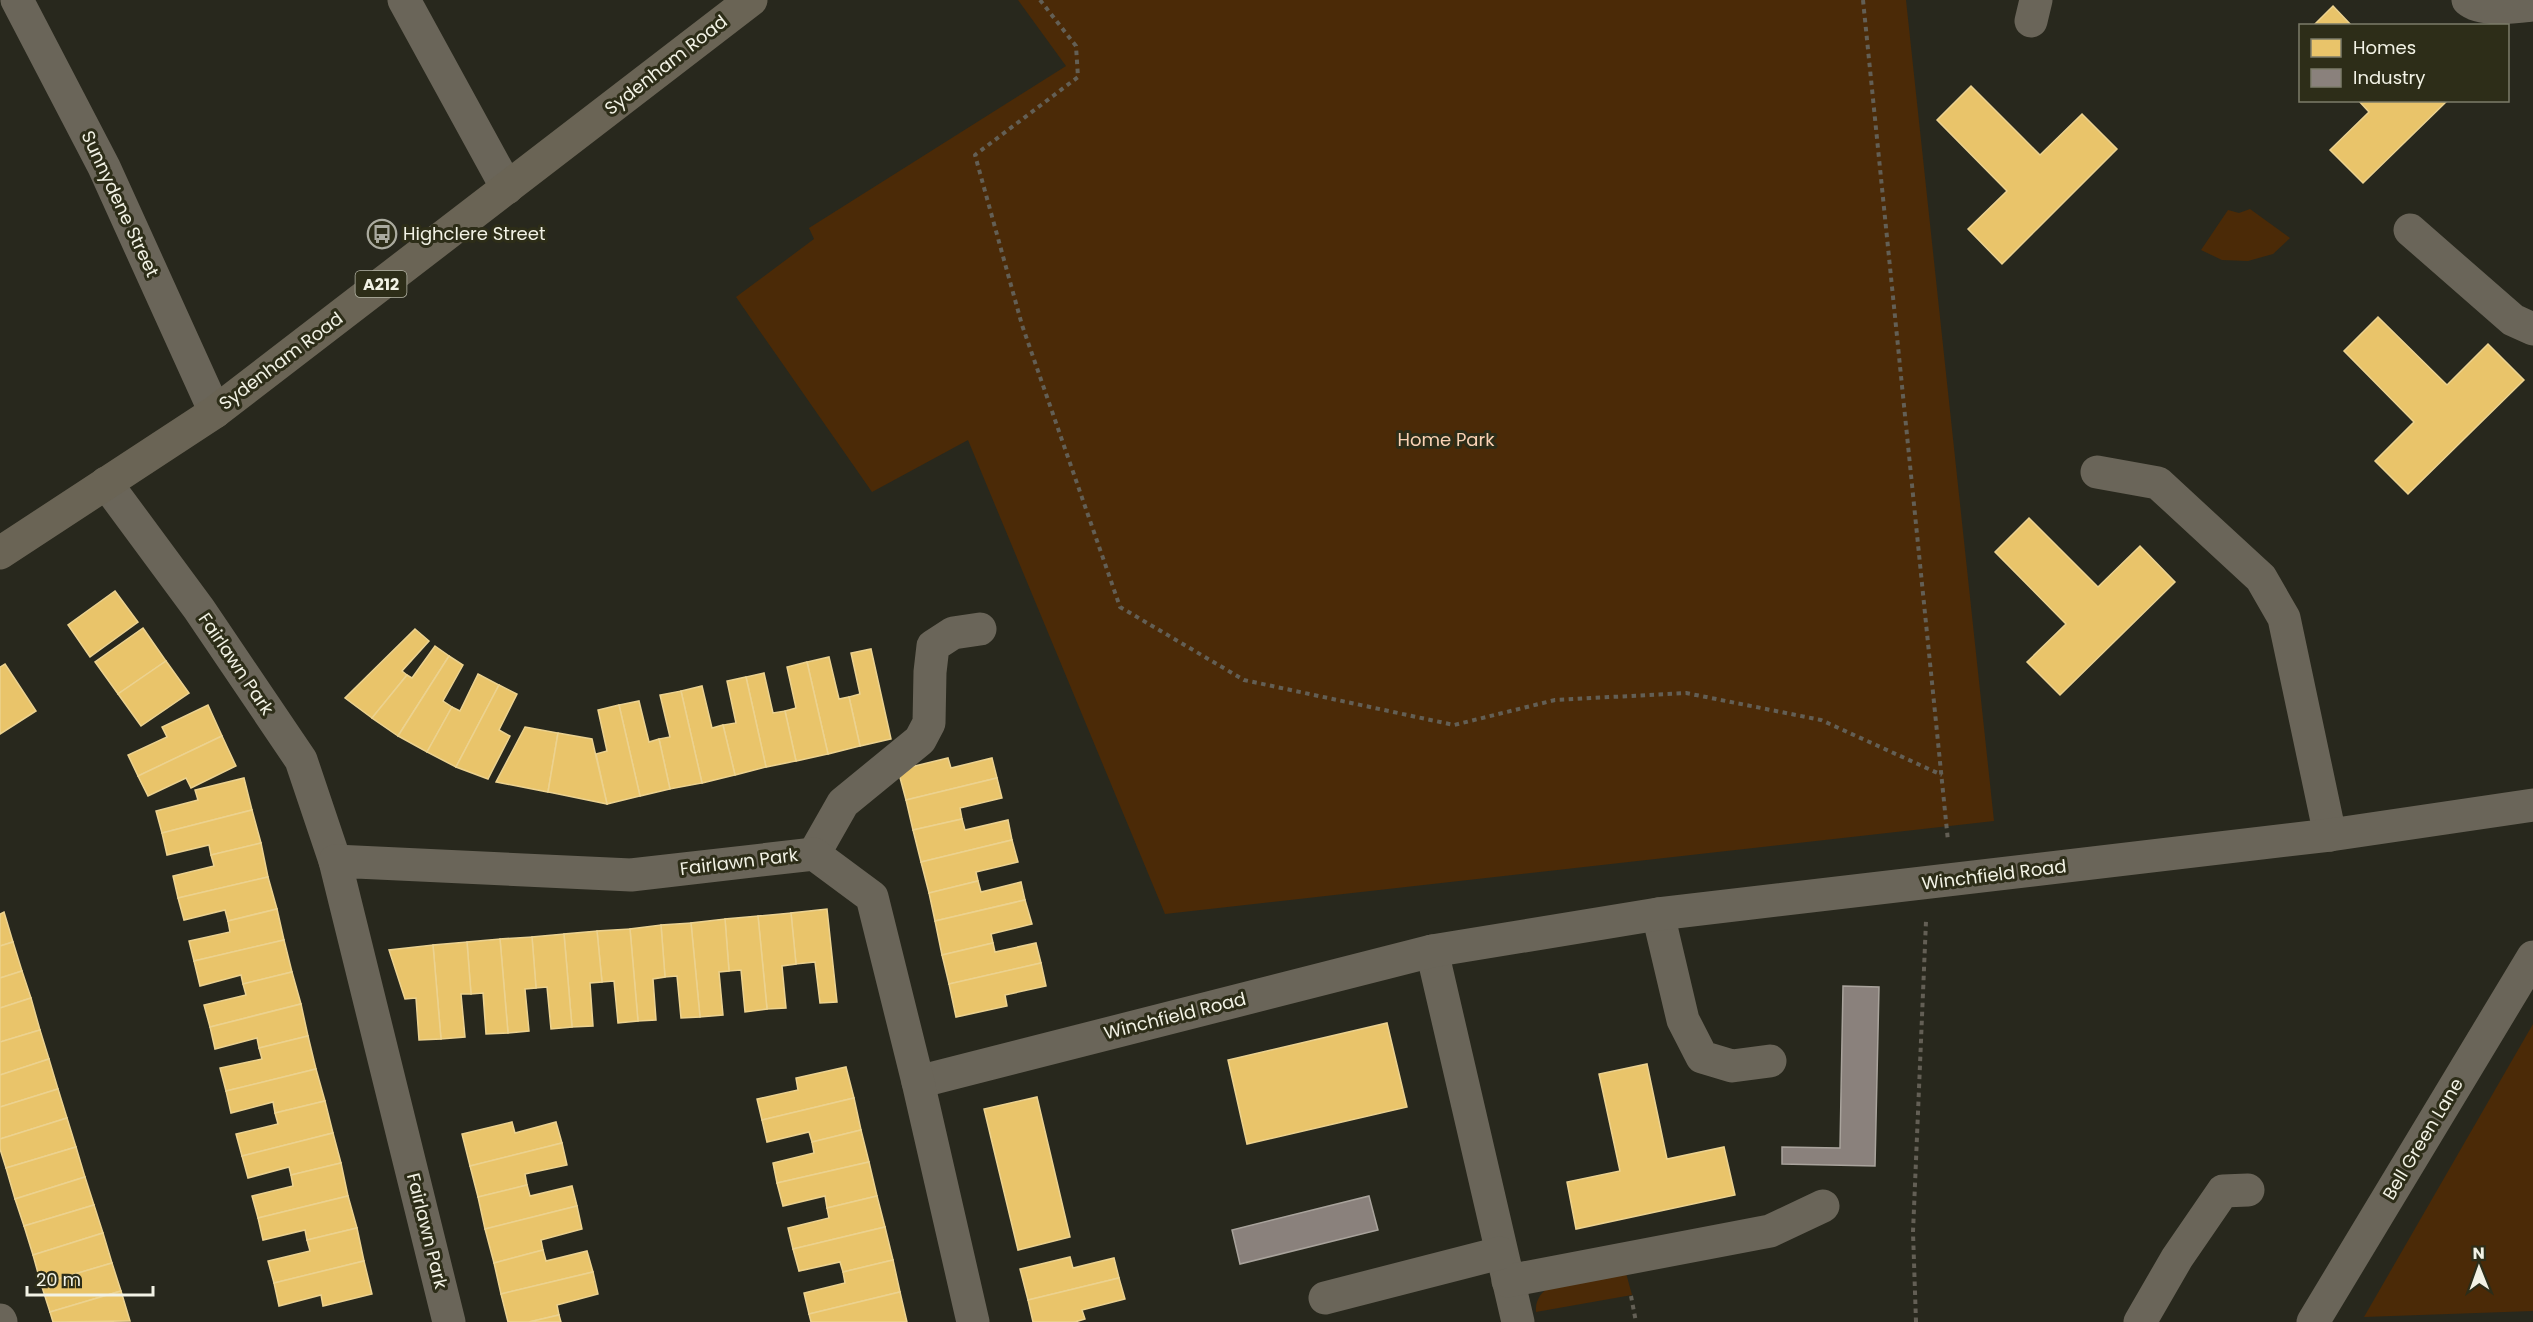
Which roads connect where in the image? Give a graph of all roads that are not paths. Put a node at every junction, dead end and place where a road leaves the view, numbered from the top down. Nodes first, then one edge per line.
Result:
1 (17, 0) edge
2 (404, 0) edge
3 (751, 0) edge
4 (2468, 0) edge
5 (2533, 5) edge
6 (507, 188) junction
7 (2410, 230) dead end
8 (2533, 329) edge
9 (215, 412) junction
10 (2097, 472) dead end
11 (106, 483) junction
12 (0, 553) edge
13 (980, 628) dead end
14 (2533, 805) edge
15 (2330, 835) junction
16 (814, 854) junction
17 (335, 861) junction
18 (1658, 914) junction
19 (1432, 951) junction
20 (2533, 957) edge
21 (1770, 1061) dead end
22 (918, 1082) junction
23 (2248, 1190) dead end
24 (1823, 1206) dead end
25 (1504, 1267) junction
26 (1325, 1298) dead end
27 (449, 1322) edge
28 (973, 1322) edge
29 (1518, 1322) edge
30 (2140, 1322) edge
31 (2313, 1322) edge

1 - 9 street, Sunnydene Street
2 - 6 street
3 - 6 main road, Sydenham Road / A212
4 - 5 street
6 - 9 main road, Sydenham Road / A212
7 - 8 street
9 - 11 main road, Sydenham Road / A212
10 - 15 street
11 - 12 main road, Sydenham Road / A212
11 - 17 street, Fairlawn Park
13 - 16 street
14 - 15 street, Winchfield Road
15 - 18 street, Winchfield Road
16 - 17 street, Fairlawn Park
16 - 22 street, Fairlawn Park
17 - 27 street, Fairlawn Park
18 - 19 street, Winchfield Road
18 - 21 street
19 - 22 street, Winchfield Road
19 - 25 street
20 - 31 street, Bell Green Lane
22 - 28 street, Fairlawn Park
23 - 30 street
24 - 25 street
25 - 26 street
25 - 29 street

